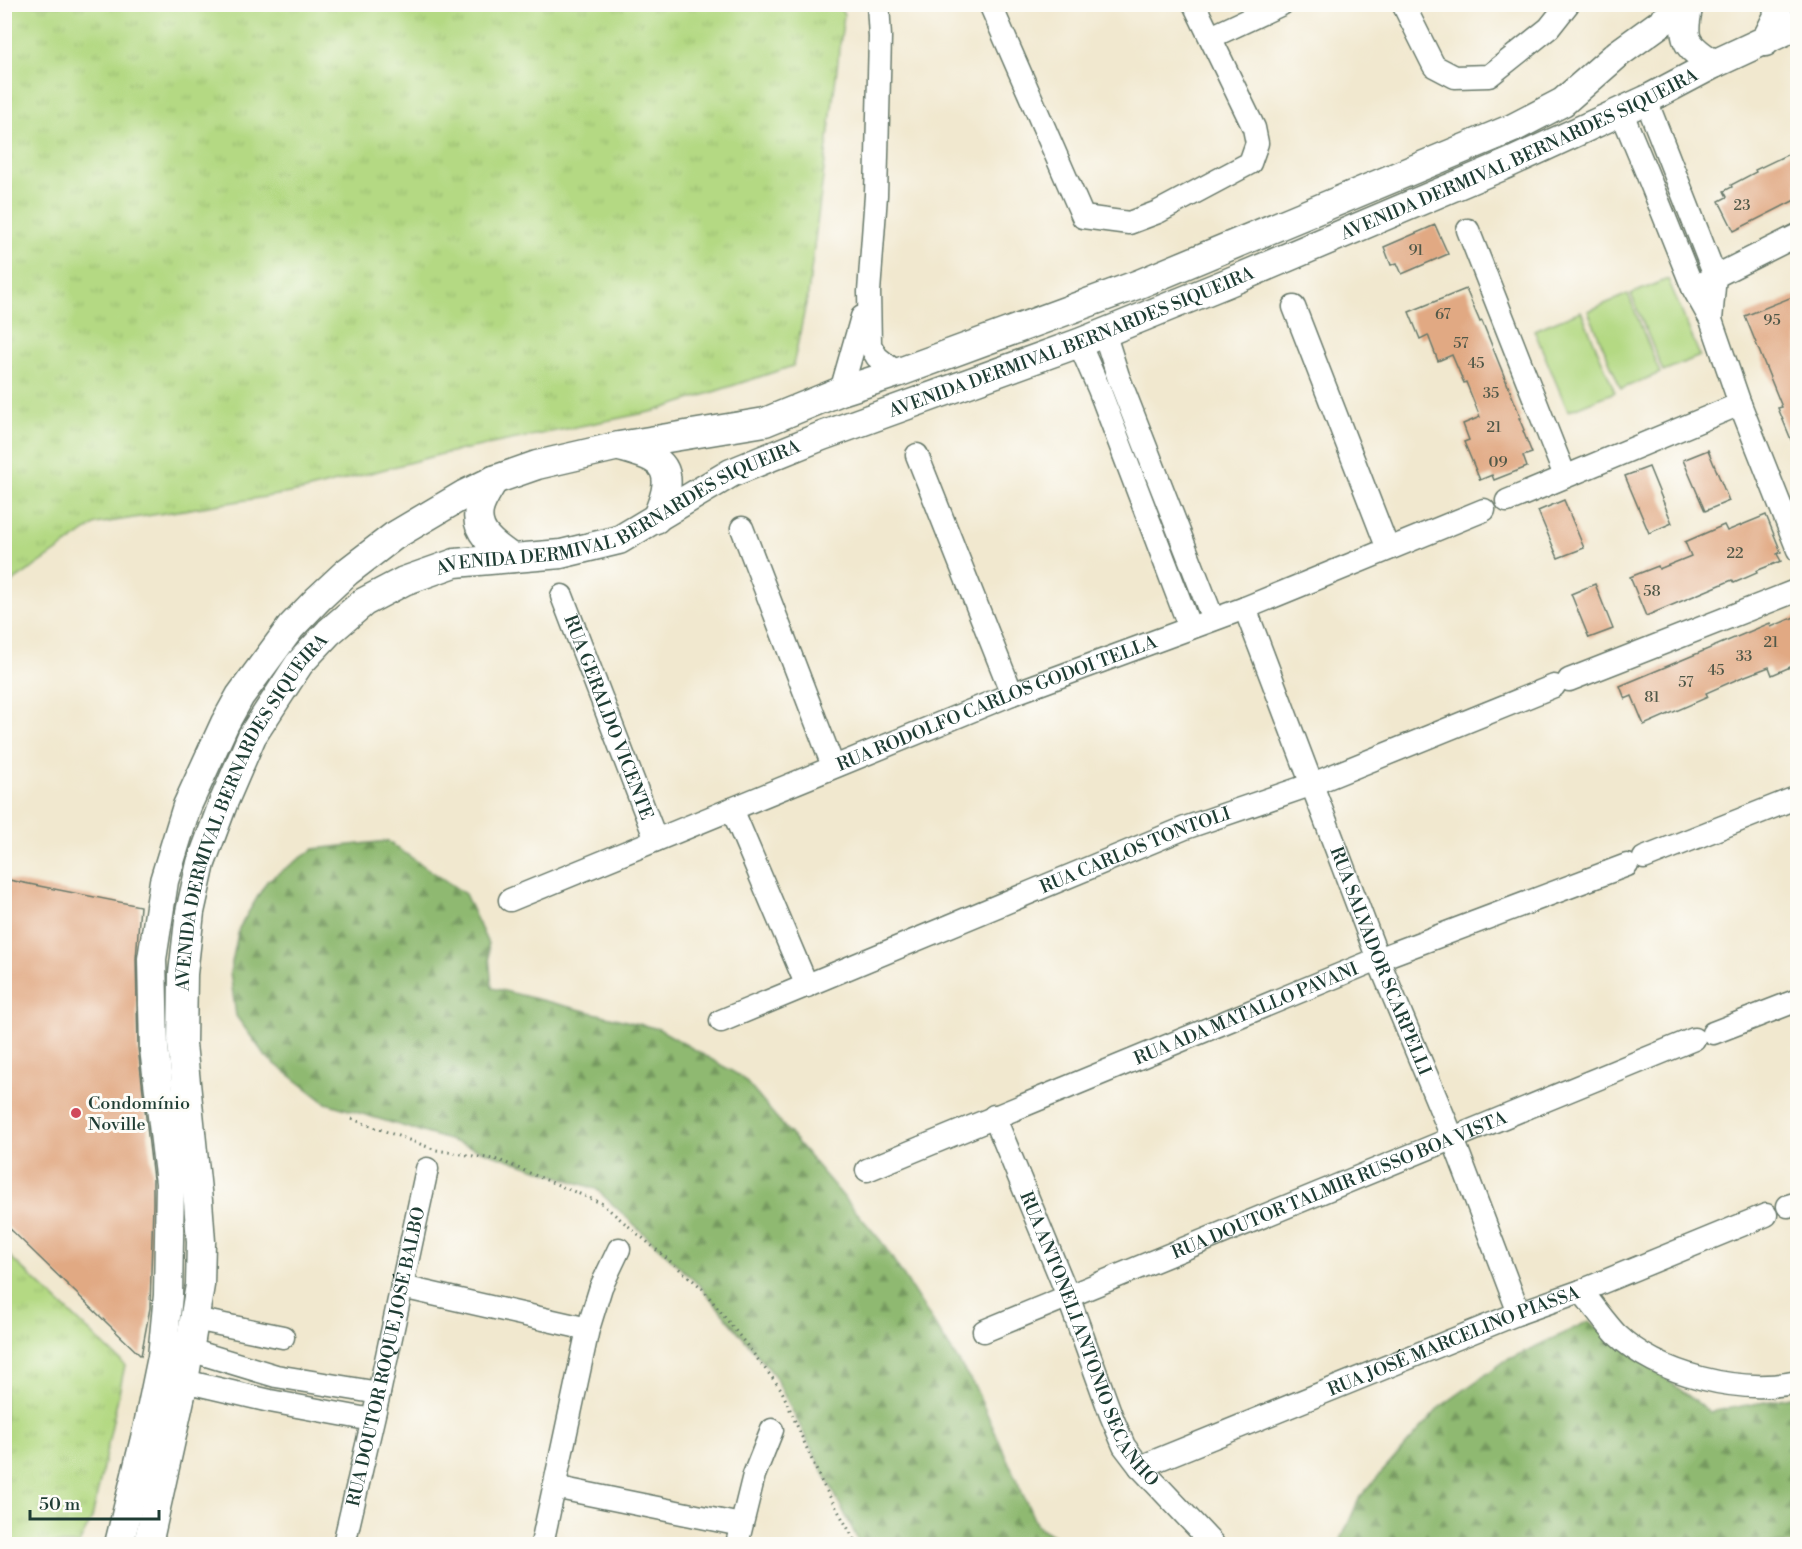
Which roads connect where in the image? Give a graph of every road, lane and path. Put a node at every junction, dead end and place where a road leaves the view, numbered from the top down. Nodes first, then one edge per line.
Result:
1 (990, 4) edge
2 (1194, 4) edge
3 (1282, 4) edge
4 (1403, 4) edge
5 (1568, 4) edge
6 (1688, 4) edge
7 (880, 7) edge
8 (1788, 12) edge
9 (1210, 37) junction
10 (1714, 64) junction
11 (1646, 100) junction
12 (1621, 111) junction
13 (1468, 230) dead end
14 (1797, 235) edge
15 (1715, 276) junction
16 (1693, 288) junction
17 (869, 292) junction
18 (1294, 307) dead end
19 (1711, 320) junction
20 (1091, 338) junction
21 (897, 373) junction
22 (841, 391) junction
23 (1740, 404) junction
24 (619, 446) junction
25 (917, 455) dead end
26 (1564, 476) junction
27 (494, 480) junction
28 (1507, 501) dead end
29 (1484, 510) dead end
30 (656, 519) junction
31 (742, 528) dead end
32 (1388, 549) junction
33 (1797, 550) edge
34 (512, 558) junction
35 (1797, 590) edge
36 (562, 597) dead end
37 (1245, 608) junction
38 (1213, 619) junction
39 (1190, 628) junction
40 (1011, 694) junction
41 (833, 766) junction
42 (1310, 785) junction
43 (1797, 797) edge
44 (732, 809) junction
45 (656, 840) junction
46 (510, 900) dead end
47 (1378, 959) junction
48 (807, 986) junction
49 (1797, 1000) edge
50 (721, 1021) dead end
51 (994, 1116) junction
52 (352, 1119) dead end
53 (1453, 1139) junction
54 (426, 1169) dead end
55 (867, 1170) dead end
56 (1766, 1215) dead end
57 (619, 1249) dead end
58 (402, 1287) junction
59 (1581, 1292) junction
60 (1068, 1296) junction
61 (1519, 1313) junction
62 (195, 1318) junction
63 (588, 1329) junction
64 (984, 1331) dead end
65 (283, 1338) dead end
66 (190, 1350) junction
67 (184, 1381) junction
68 (1797, 1382) edge
69 (379, 1393) junction
70 (372, 1420) junction
71 (772, 1430) dead end
72 (1140, 1467) junction
73 (554, 1487) junction
74 (739, 1535) edge
75 (119, 1545) edge
76 (148, 1545) edge
77 (344, 1545) edge
78 (542, 1545) edge
79 (857, 1545) edge
80 (1213, 1545) edge

1 - 9 street
2 - 9 street
3 - 9 street
4 - 5 street
6 - 10 main road
6 - 21 main road, AVENIDA DERMIVAL BERNARDES SIQUEIRA
7 - 17 street
8 - 10 main road, AVENIDA DERMIVAL BERNARDES SIQUEIRA
10 - 11 main road, AVENIDA DERMIVAL BERNARDES SIQUEIRA
11 - 12 main road, AVENIDA DERMIVAL BERNARDES SIQUEIRA
11 - 15 street
12 - 16 street
12 - 20 main road, AVENIDA DERMIVAL BERNARDES SIQUEIRA
13 - 26 street
14 - 15 street
15 - 16 street
15 - 19 street
16 - 19 street
17 - 21 street
17 - 22 street
18 - 32 street
19 - 23 street
20 - 30 main road, AVENIDA DERMIVAL BERNARDES SIQUEIRA
20 - 38 street
20 - 39 street
21 - 22 main road, AVENIDA DERMIVAL BERNARDES SIQUEIRA
22 - 24 main road, AVENIDA DERMIVAL BERNARDES SIQUEIRA
23 - 26 street
23 - 33 street
24 - 27 main road, AVENIDA DERMIVAL BERNARDES SIQUEIRA
24 - 30 main road
25 - 40 street
26 - 28 street
27 - 34 main road
27 - 75 main road, AVENIDA DERMIVAL BERNARDES SIQUEIRA
29 - 32 street, RUA RODOLFO CARLOS GODOI TELLA
30 - 34 main road, AVENIDA DERMIVAL BERNARDES SIQUEIRA
31 - 41 street
32 - 37 street, RUA RODOLFO CARLOS GODOI TELLA
34 - 62 main road, AVENIDA DERMIVAL BERNARDES SIQUEIRA
35 - 42 street, RUA CARLOS TONTOLI
36 - 45 street, RUA GERALDO VICENTE
37 - 38 street, RUA RODOLFO CARLOS GODOI TELLA
37 - 42 street, RUA SALVADOR SCARPELLI
38 - 39 street, RUA RODOLFO CARLOS GODOI TELLA
39 - 40 street, RUA RODOLFO CARLOS GODOI TELLA
40 - 41 street, RUA RODOLFO CARLOS GODOI TELLA
41 - 44 street, RUA RODOLFO CARLOS GODOI TELLA
42 - 47 street, RUA SALVADOR SCARPELLI
42 - 48 street, RUA CARLOS TONTOLI
43 - 47 street, RUA ADA MATALLO PAVANI
44 - 45 street, RUA RODOLFO CARLOS GODOI TELLA
44 - 48 street
45 - 46 street, RUA RODOLFO CARLOS GODOI TELLA
47 - 51 street, RUA ADA MATALLO PAVANI
47 - 53 street, RUA SALVADOR SCARPELLI
48 - 50 street, RUA CARLOS TONTOLI
49 - 53 street, RUA DOUTOR TALMIR RUSSO BOA VISTA
51 - 55 street, RUA ADA MATALLO PAVANI
51 - 60 street, RUA ANTONELI ANTONIO SECANHO
52 - 79 path
53 - 60 street, RUA DOUTOR TALMIR RUSSO BOA VISTA
53 - 61 street, RUA SALVADOR SCARPELLI
54 - 58 street, RUA DOUTOR ROQUE JOSÉ BALBO
56 - 59 street, RUA JOSÉ MARCELINO PIASSA
57 - 63 street
58 - 63 street
58 - 69 street, RUA DOUTOR ROQUE JOSÉ BALBO
59 - 61 street, RUA JOSÉ MARCELINO PIASSA
59 - 68 street
60 - 64 street, RUA DOUTOR TALMIR RUSSO BOA VISTA
60 - 72 street, RUA ANTONELI ANTONIO SECANHO
61 - 72 street, RUA JOSÉ MARCELINO PIASSA
62 - 65 street
62 - 66 main road, AVENIDA DERMIVAL BERNARDES SIQUEIRA
63 - 73 street
66 - 67 main road, AVENIDA DERMIVAL BERNARDES SIQUEIRA
66 - 69 street
67 - 70 street
67 - 76 main road, AVENIDA DERMIVAL BERNARDES SIQUEIRA
69 - 70 street, RUA DOUTOR ROQUE JOSÉ BALBO
70 - 77 street, RUA DOUTOR ROQUE JOSÉ BALBO
71 - 74 street
72 - 80 street, RUA ANTONELI ANTONIO SECANHO
73 - 74 street
73 - 78 street

